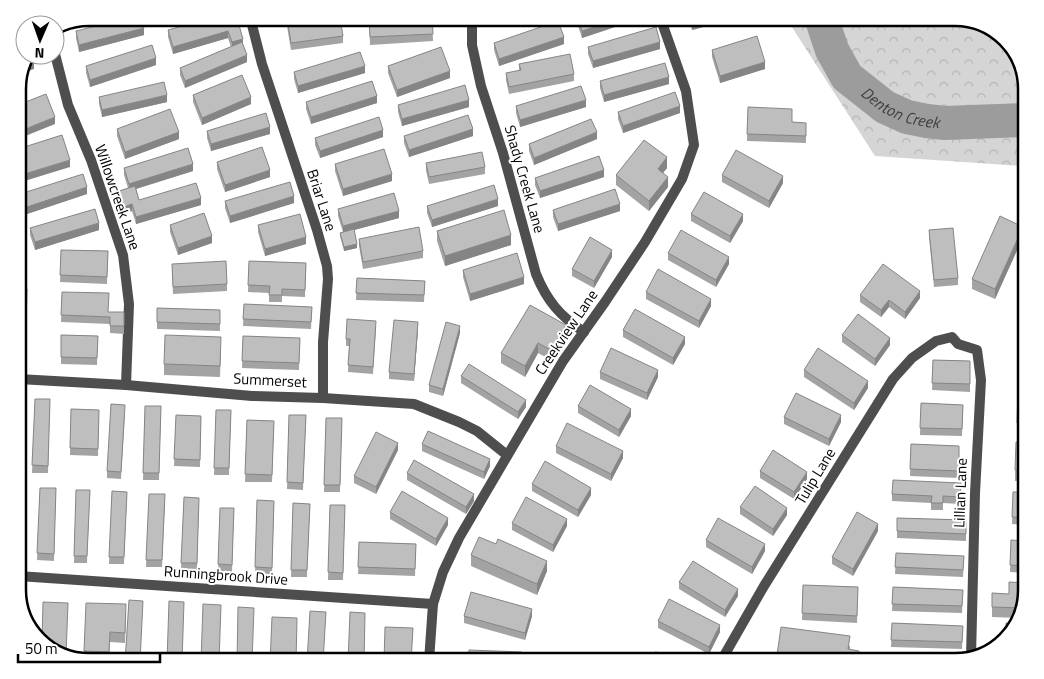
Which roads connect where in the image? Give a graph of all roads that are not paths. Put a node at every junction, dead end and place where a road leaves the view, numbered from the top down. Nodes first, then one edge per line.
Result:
1 (252, 26) edge
2 (472, 26) edge
3 (663, 26) edge
4 (58, 65) edge
5 (584, 332) junction
6 (958, 344) joint
7 (26, 379) edge
8 (126, 385) junction
9 (323, 398) junction
10 (507, 455) junction
11 (26, 577) edge
12 (433, 604) junction
13 (971, 651) edge
14 (430, 653) edge
15 (726, 653) edge

1 - 9 street, Briar Lane
2 - 5 street, Shady Creek Lane
3 - 5 street, Creekview Lane
4 - 8 street, Willowcreek Lane
5 - 10 street, Creekview Lane
6 - 13 street, Lillian Lane
6 - 15 street, Tulip Lane
7 - 8 street, Summerset
8 - 9 street, Summerset
9 - 10 street, Summerset
10 - 12 street, Creekview Lane
11 - 12 street, Runningbrook Drive
12 - 14 street, Creekview Lane

